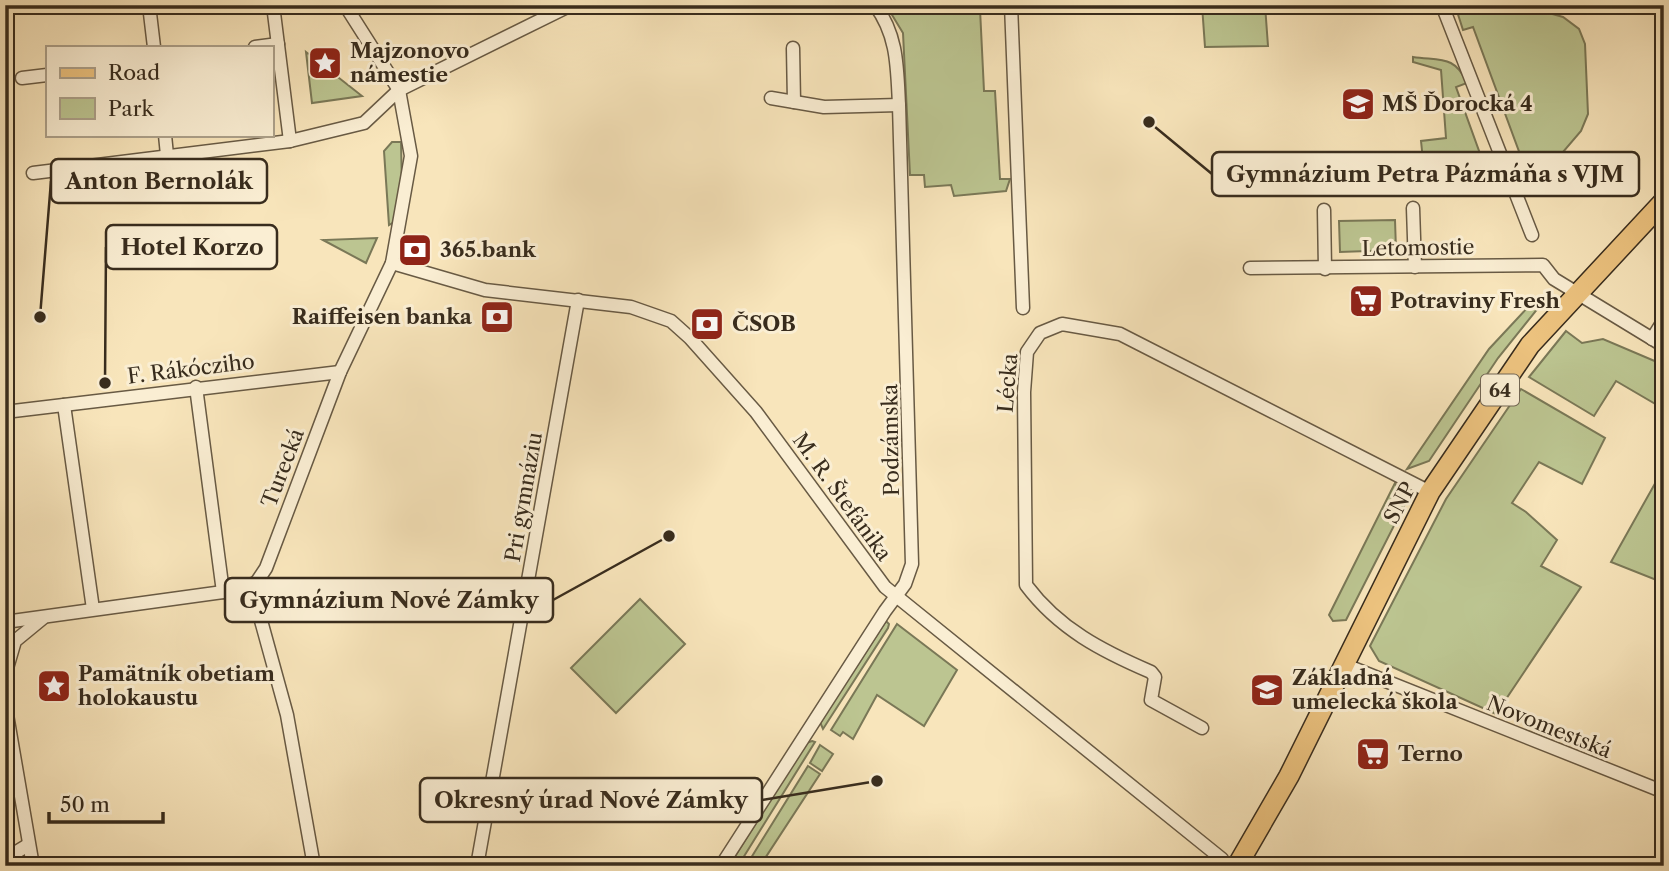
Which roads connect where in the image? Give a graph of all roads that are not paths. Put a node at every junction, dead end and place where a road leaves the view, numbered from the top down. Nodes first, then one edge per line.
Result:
1 (149, 5) edge
2 (273, 5) edge
3 (345, 5) edge
4 (571, 5) edge
5 (875, 5) edge
6 (1011, 5) edge
7 (1442, 5) edge
8 (278, 44) junction
9 (154, 46) edge
10 (263, 46) edge
11 (793, 48) dead end
12 (46, 75) edge
13 (22, 78) dead end
14 (398, 90) junction
15 (771, 98) dead end
16 (794, 102) junction
17 (900, 105) junction
18 (165, 136) edge
19 (290, 141) junction
20 (167, 155) junction
21 (33, 173) dead end
22 (1664, 201) edge
23 (1413, 208) dead end
24 (1324, 210) dead end
25 (1532, 234) dead end
26 (392, 263) junction
27 (1415, 267) junction
28 (1250, 268) dead end
29 (1325, 269) junction
30 (1577, 293) junction
31 (578, 300) junction
32 (1023, 308) dead end
33 (1662, 323) edge
34 (1658, 343) edge
35 (340, 372) junction
36 (196, 387) junction
37 (64, 405) junction
38 (5, 412) edge
39 (1430, 492) junction
40 (256, 583) junction
41 (223, 592) junction
42 (896, 597) junction
43 (93, 609) junction
44 (47, 616) junction
45 (5, 622) edge
46 (1343, 664) junction
47 (5, 674) edge
48 (5, 704) edge
49 (1202, 728) dead end
50 (1664, 792) edge
51 (28, 845) junction
52 (5, 859) edge
53 (1229, 862) edge
54 (33, 866) edge
55 (314, 866) edge
56 (477, 866) edge
57 (721, 866) edge

1 - 9 street
2 - 8 street
3 - 14 street
4 - 14 street
5 - 17 street, Podzámska
6 - 32 street
7 - 25 street
8 - 10 street
8 - 19 street
11 - 16 street
12 - 13 street
14 - 19 street
14 - 26 street, Turecká
15 - 16 street
16 - 17 street
17 - 42 street, Podzámska
18 - 20 street
19 - 20 street
20 - 21 street
22 - 30 main road, SNP / 64
23 - 27 street
24 - 29 street
26 - 31 street, M. R. Štefánika
26 - 35 street, Turecká
27 - 29 street, Letomostie
27 - 30 street, Letomostie
28 - 29 street, Letomostie
30 - 34 street, Letomostie
30 - 39 main road, SNP / 64
31 - 42 street, M. R. Štefánika
31 - 56 street, Pri gymnáziu
33 - 34 street
35 - 36 street, F. Rákócziho
35 - 40 street, Turecká
36 - 37 street, F. Rákócziho
36 - 41 street
37 - 38 street, F. Rákócziho
37 - 43 street
39 - 46 main road, SNP / 64
39 - 49 street, Lécka
40 - 41 street
40 - 55 street
41 - 43 street
42 - 53 street, M. R. Štefánika
42 - 57 street, Podzámska
43 - 44 street
44 - 45 street
44 - 47 street
46 - 50 street, Novomestská
46 - 53 main road, SNP / 64
48 - 51 street
51 - 52 street
51 - 54 street

